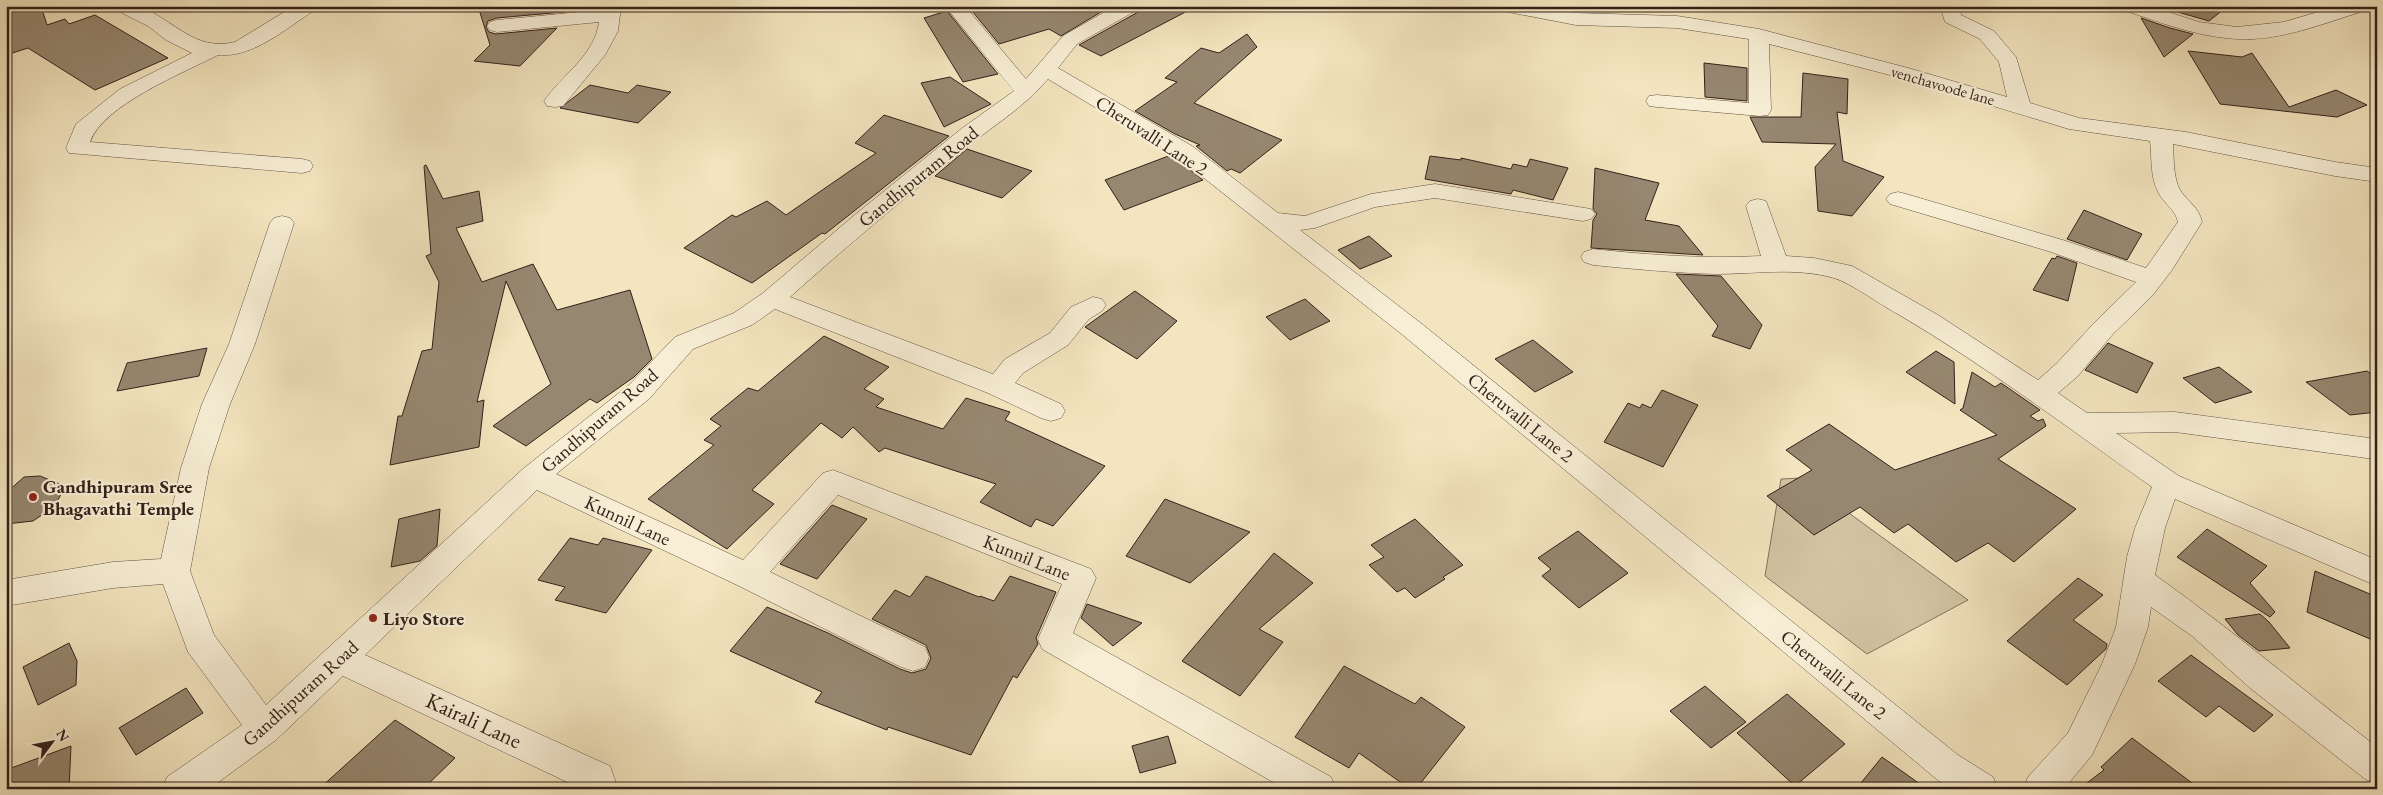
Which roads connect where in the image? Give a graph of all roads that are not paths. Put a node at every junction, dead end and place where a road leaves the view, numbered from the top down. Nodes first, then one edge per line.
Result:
1 (123, 6) edge
2 (308, 6) edge
3 (954, 6) edge
4 (1130, 6) edge
5 (1508, 6) edge
6 (1950, 6) edge
7 (2130, 6) edge
8 (2358, 7) edge
9 (610, 10) edge
10 (2377, 16) edge
11 (497, 26) dead end
12 (1759, 35) junction
13 (215, 49) junction
14 (1045, 69) junction
15 (1026, 92) junction
16 (555, 100) dead end
17 (1657, 101) dead end
18 (2020, 107) junction
19 (2161, 136) junction
20 (302, 166) dead end
21 (2377, 174) edge
22 (1898, 199) dead end
23 (1758, 206) dead end
24 (1583, 214) dead end
25 (1269, 219) junction
26 (282, 223) dead end
27 (1593, 258) dead end
28 (1776, 263) junction
29 (2152, 279) junction
30 (772, 299) junction
31 (1094, 305) dead end
32 (998, 386) junction
33 (2040, 393) junction
34 (1052, 411) dead end
35 (2083, 423) junction
36 (2374, 449) dead end
37 (534, 476) junction
38 (2169, 484) junction
39 (174, 571) junction
40 (2377, 574) edge
41 (748, 576) junction
42 (2138, 580) junction
43 (6, 593) edge
44 (912, 657) dead end
45 (340, 659) junction
46 (264, 729) junction
47 (2377, 768) edge
48 (180, 789) edge
49 (600, 789) edge
50 (1318, 789) edge
51 (1980, 789) edge
52 (2042, 789) edge

1 - 13 street
2 - 13 street
3 - 15 street
4 - 14 street, Gandhipuram Road
5 - 12 street, venchavoode lane
6 - 18 street
7 - 8 street
8 - 10 street
9 - 11 street
9 - 16 street
12 - 17 street
12 - 18 street, venchavoode lane
13 - 20 street
14 - 15 street, Gandhipuram Road
14 - 25 street, Cheruvalli Lane 2
15 - 30 street, Gandhipuram Road
18 - 19 street, venchavoode lane
19 - 21 street, venchavoode lane
19 - 29 street
22 - 29 street
23 - 28 street
24 - 25 street
25 - 51 street, Cheruvalli Lane 2
26 - 39 street
27 - 28 street
28 - 33 street
29 - 33 street
30 - 32 street
30 - 37 street, Gandhipuram Road
31 - 32 street
32 - 34 street
33 - 35 street
35 - 36 street
35 - 38 street
37 - 41 street, Kunnil Lane
37 - 45 street, Gandhipuram Road
38 - 40 street
38 - 42 street
39 - 43 street
39 - 46 street
41 - 44 street, Kunnil Lane
41 - 50 street, Kunnil Lane
42 - 47 street
42 - 52 street
45 - 46 street, Gandhipuram Road
45 - 49 street, Kairali Lane
46 - 48 street, Gandhipuram Road

